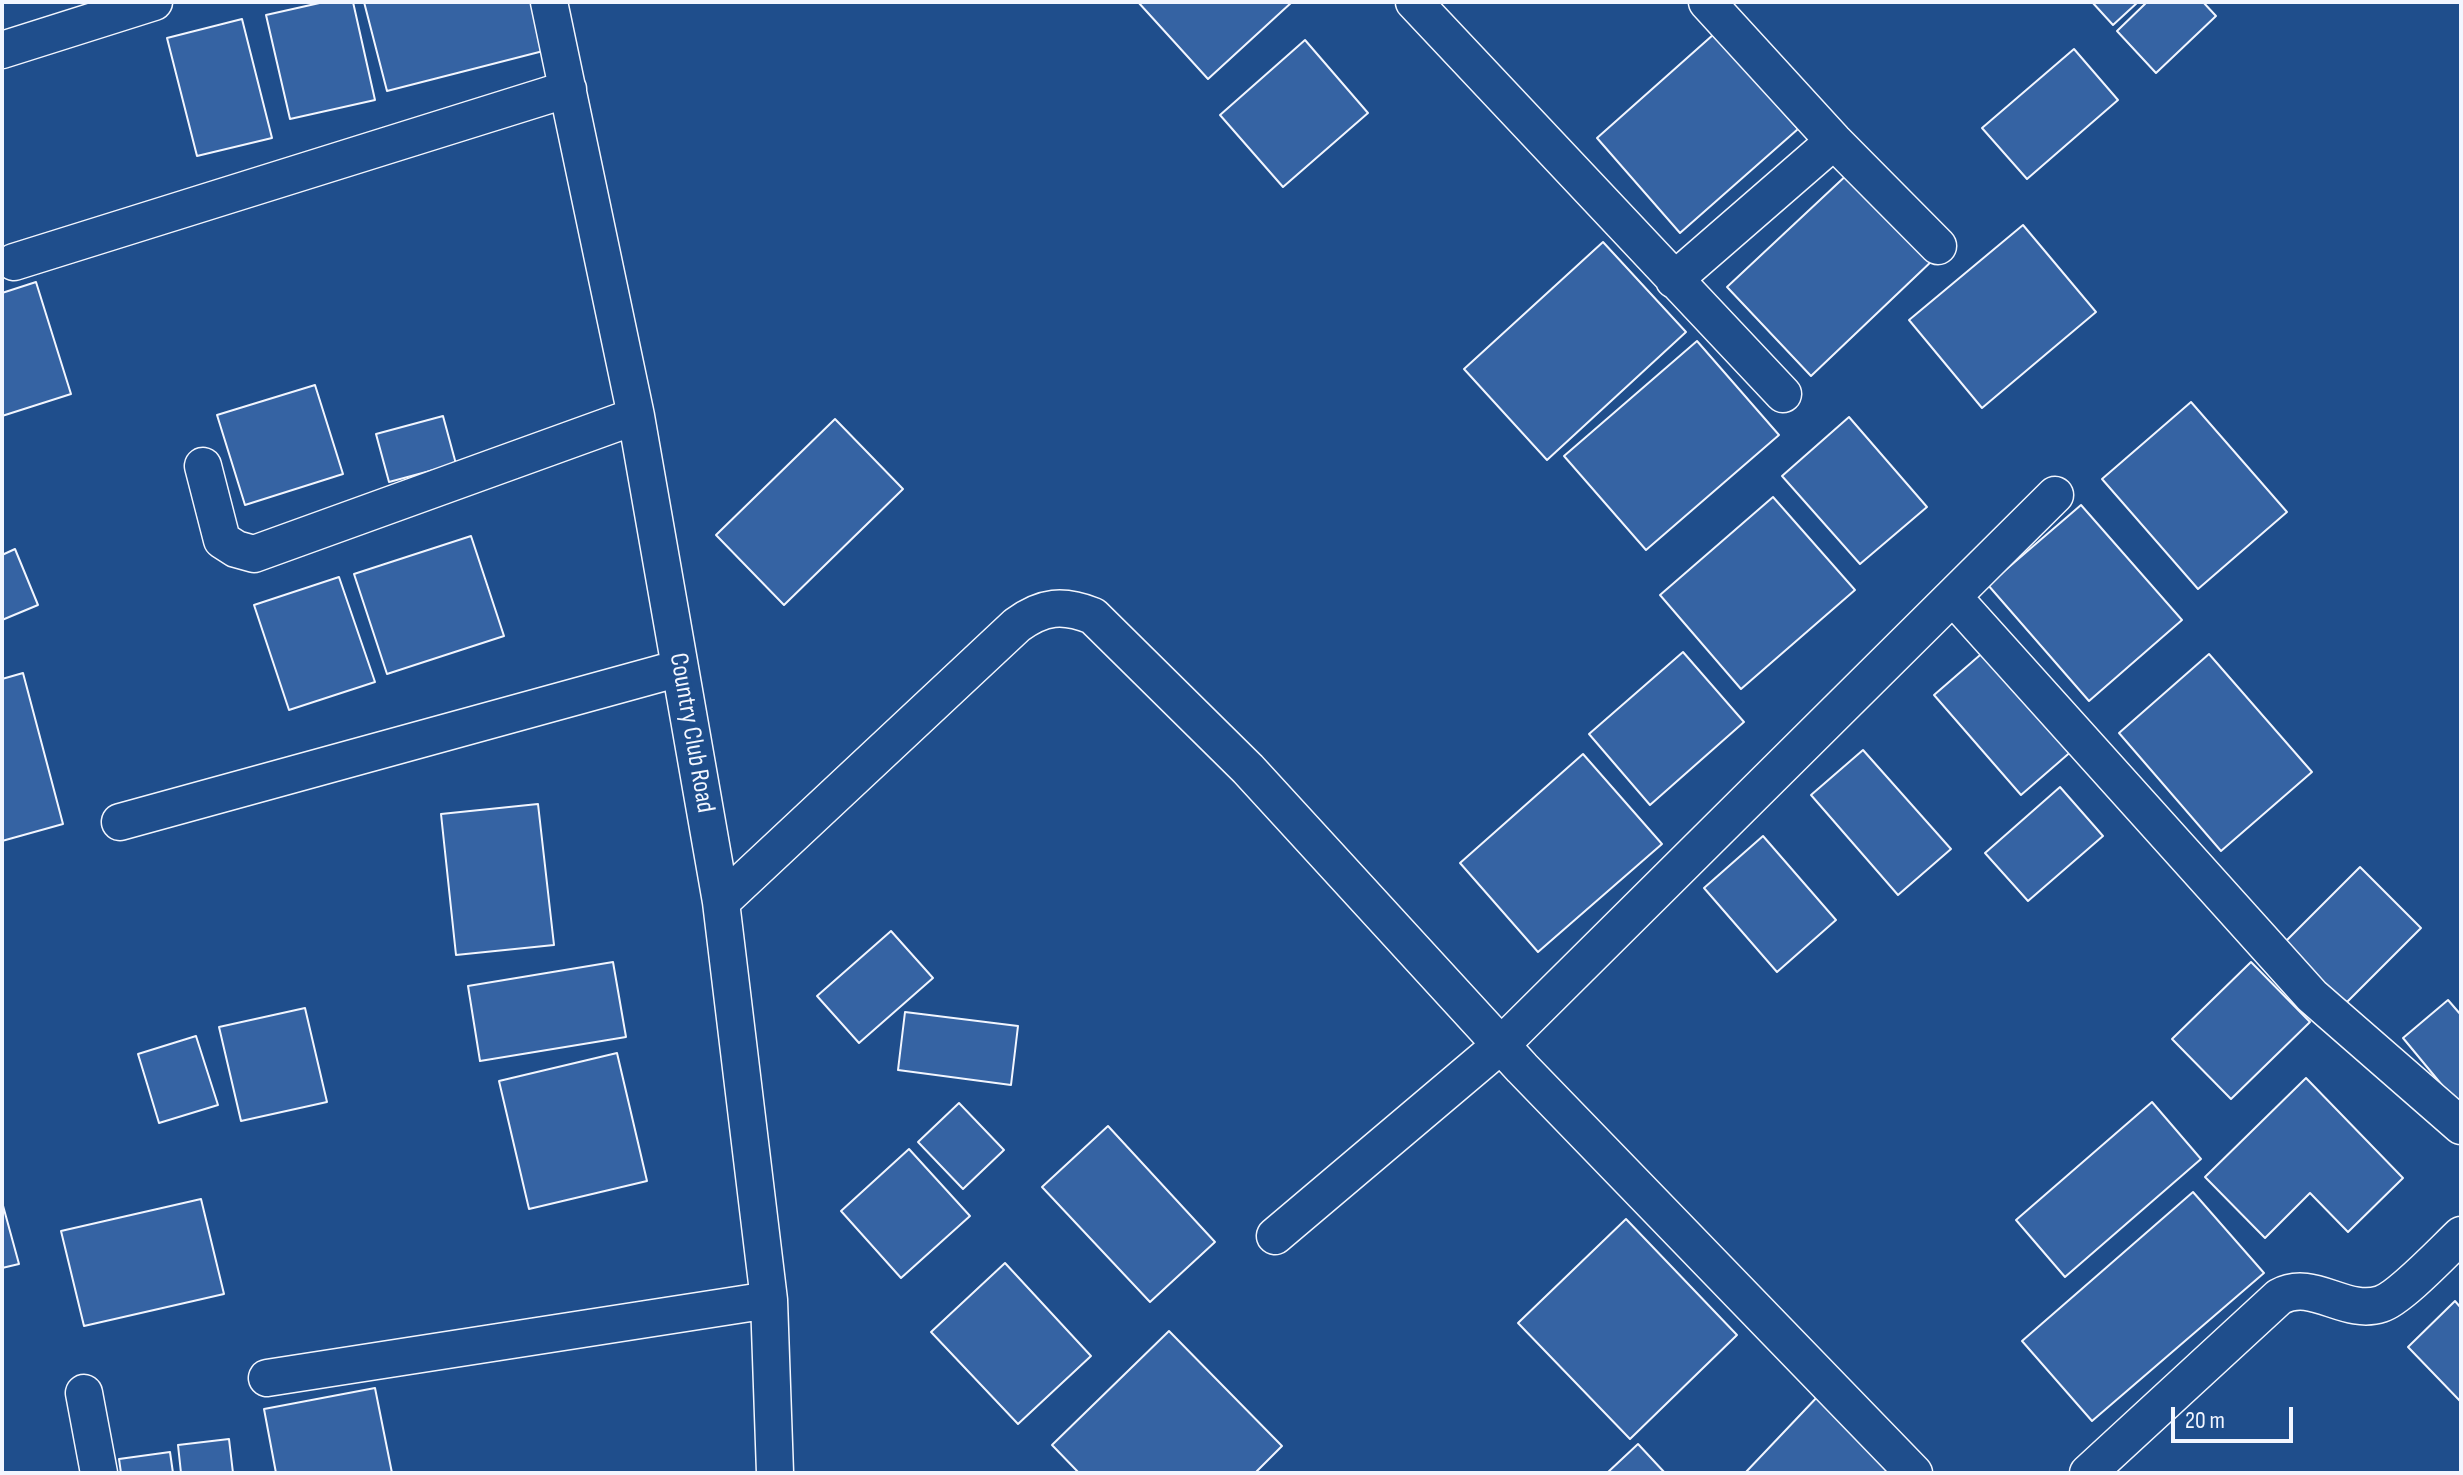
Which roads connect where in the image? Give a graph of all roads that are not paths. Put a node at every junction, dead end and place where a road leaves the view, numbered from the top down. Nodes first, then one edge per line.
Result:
1 (154, 2) edge
2 (549, 2) edge
3 (1414, 2) edge
4 (1707, 2) edge
5 (2, 50) edge
6 (568, 89) junction
7 (1834, 141) junction
8 (1938, 246) dead end
9 (14, 262) dead end
10 (1674, 280) junction
11 (1783, 394) dead end
12 (636, 416) junction
13 (203, 466) dead end
14 (2055, 495) dead end
15 (1954, 598) junction
16 (680, 668) junction
17 (120, 822) dead end
18 (721, 902) junction
19 (1502, 1044) junction
20 (2461, 1126) edge
21 (2461, 1235) edge
22 (1275, 1236) dead end
23 (769, 1300) junction
24 (267, 1378) dead end
25 (84, 1393) dead end
26 (99, 1473) edge
27 (775, 1473) edge
28 (1914, 1473) edge
29 (2088, 1473) edge

1 - 5 street
2 - 6 street, Country Club Road
3 - 10 street
4 - 7 street
6 - 9 street
6 - 12 street, Country Club Road
7 - 8 street
7 - 10 street
10 - 11 street
12 - 13 street
12 - 16 street, Country Club Road
14 - 15 street
15 - 19 street
15 - 20 street
16 - 17 street
16 - 18 street, Country Club Road
18 - 19 street
18 - 23 street, Country Club Road
19 - 22 street
19 - 28 street
21 - 29 street
23 - 24 street
23 - 27 street, Country Club Road
25 - 26 street

